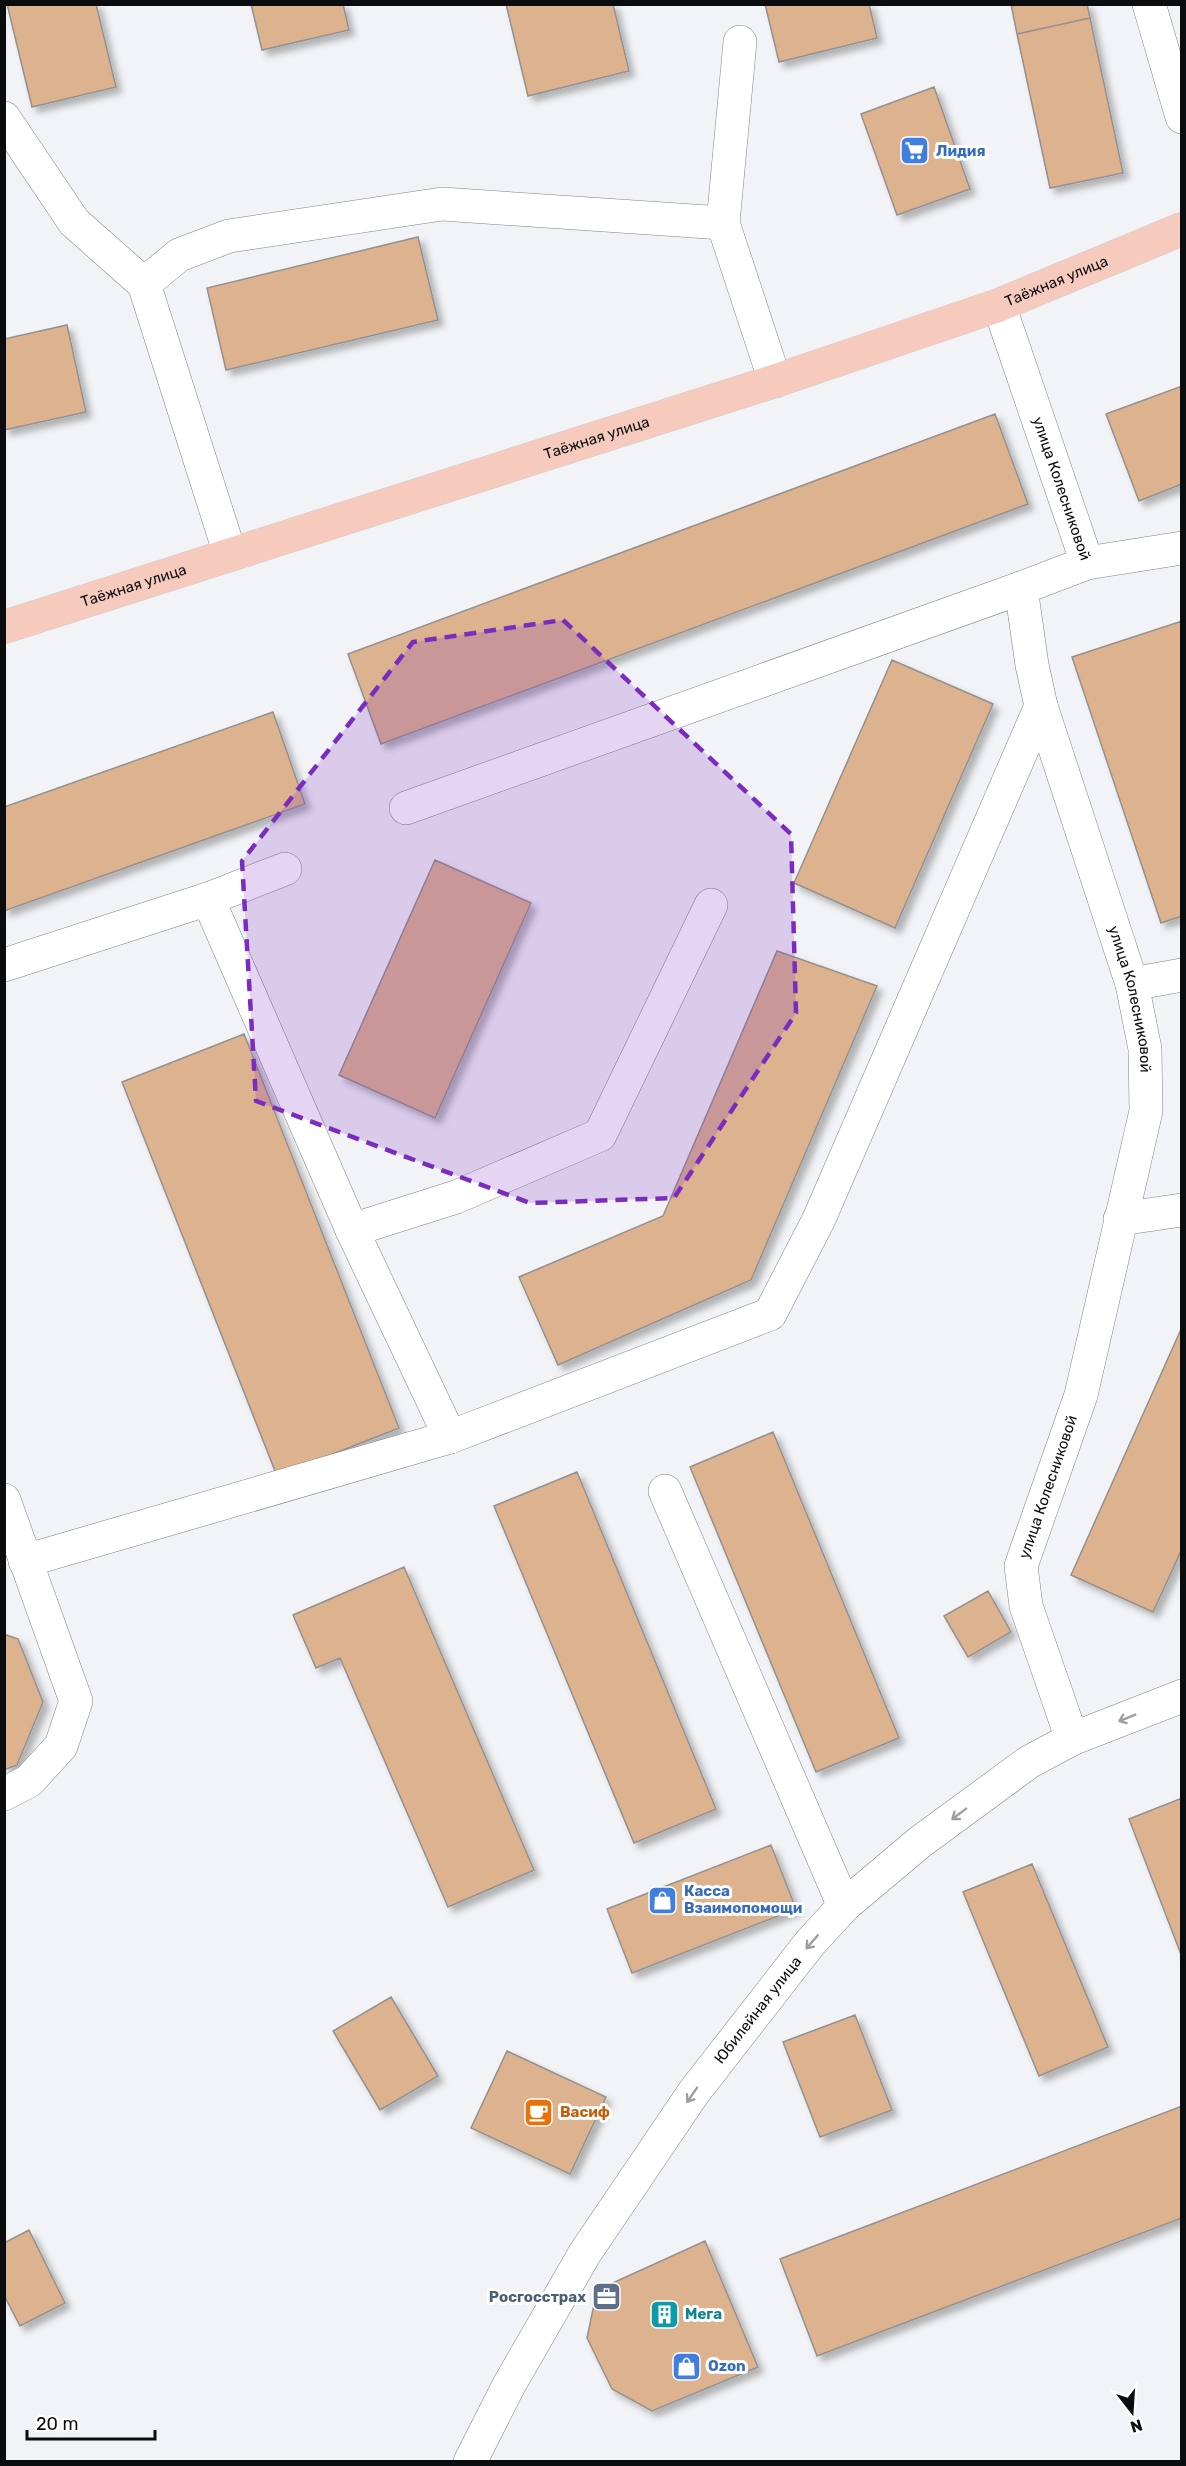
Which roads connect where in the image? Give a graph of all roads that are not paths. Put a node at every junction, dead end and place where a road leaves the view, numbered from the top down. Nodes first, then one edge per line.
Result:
1 (1149, 4) edge
2 (740, 42) dead end
3 (1182, 117) edge
4 (4, 118) edge
5 (723, 223) junction
6 (1182, 229) edge
7 (144, 284) junction
8 (999, 305) junction
9 (775, 381) junction
10 (1182, 548) edge
11 (231, 554) junction
12 (1087, 563) junction
13 (1021, 588) junction
14 (4, 627) edge
15 (1041, 706) junction
16 (406, 808) dead end
17 (285, 869) dead end
18 (208, 899) junction
19 (711, 905) dead end
20 (4, 965) edge
21 (1182, 975) edge
22 (1132, 984) junction
23 (1182, 1210) edge
24 (1119, 1219) junction
25 (352, 1230) junction
26 (450, 1437) junction
27 (665, 1491) dead end
28 (6, 1511) edge
29 (25, 1561) junction
30 (1182, 1696) edge
31 (1072, 1740) junction
32 (4, 1794) edge
33 (844, 1906) junction
34 (470, 2462) edge

1 - 3 street
2 - 5 street
4 - 7 street
5 - 7 street
5 - 9 street
6 - 8 main road, Таёжная улица
7 - 11 street
8 - 9 main road, Таёжная улица
8 - 12 street, улица Колесниковой
9 - 11 main road, Таёжная улица
10 - 12 street
11 - 14 main road, Таёжная улица
12 - 13 street, улица Колесниковой
13 - 15 street, улица Колесниковой
13 - 16 street
15 - 22 street, улица Колесниковой
15 - 26 street
17 - 18 street
18 - 20 street
18 - 25 street
19 - 25 street
21 - 22 street
22 - 24 street, улица Колесниковой
23 - 24 street
24 - 31 street, улица Колесниковой
25 - 26 street
26 - 29 street
27 - 33 street
28 - 29 street
29 - 32 street
30 -> 31 street, Юбилейная улица
31 -> 33 street, Юбилейная улица
33 -> 34 street, Юбилейная улица

